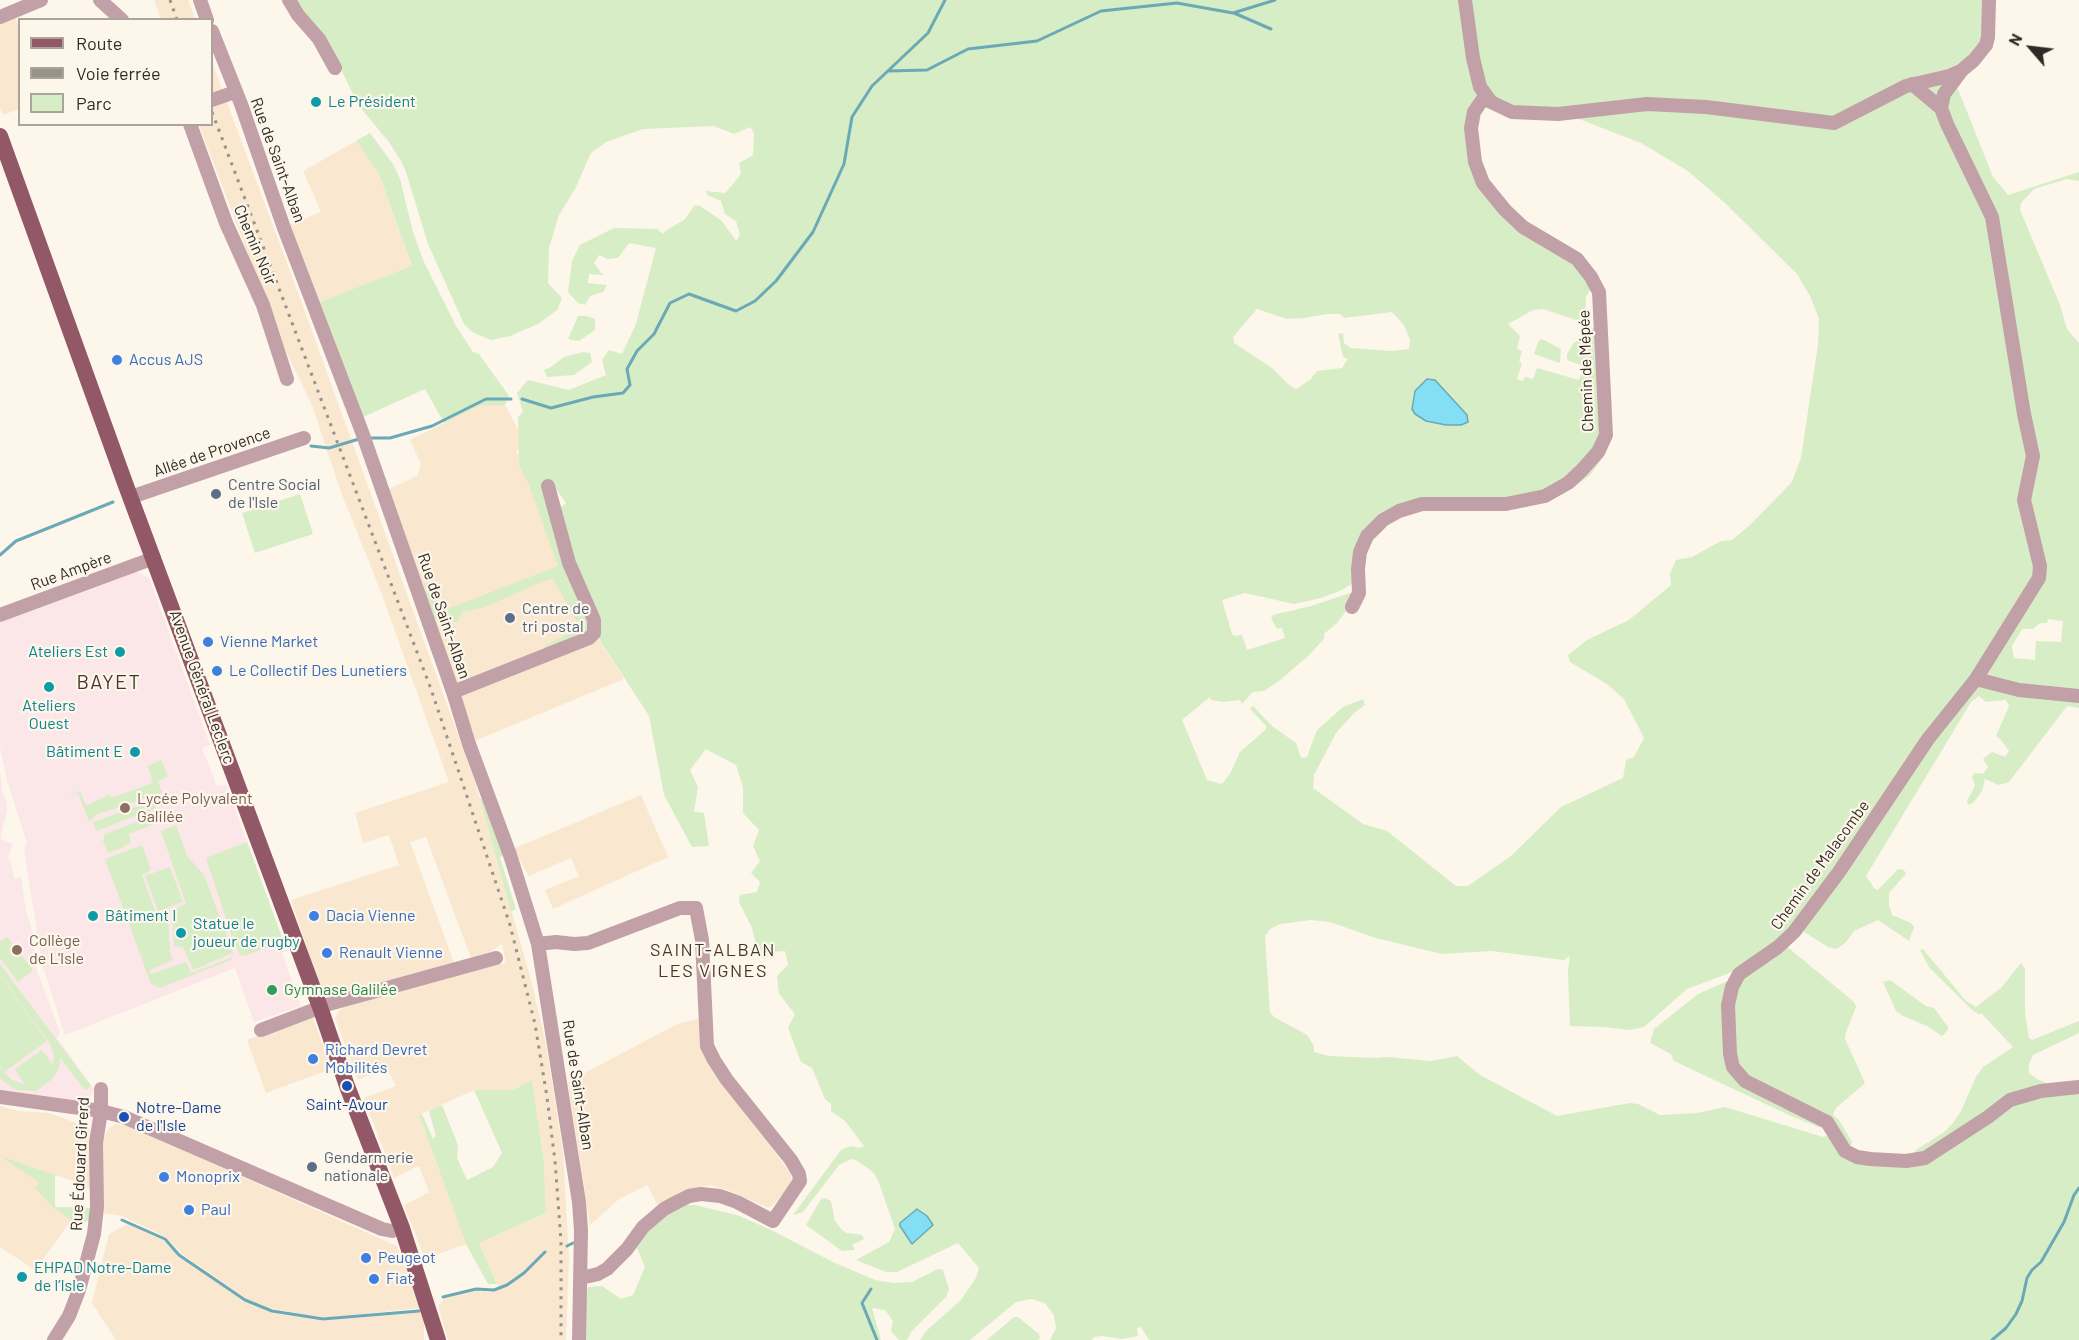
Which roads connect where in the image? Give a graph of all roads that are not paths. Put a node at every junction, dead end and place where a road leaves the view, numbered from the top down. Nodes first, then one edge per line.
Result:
1 (41, 0) edge
2 (100, 0) edge
3 (200, 0) edge
4 (289, 0) edge
5 (1465, 0) edge
6 (1989, 0) edge
7 (0, 17) edge
8 (120, 18) edge
9 (206, 18) edge
10 (213, 34) edge
11 (335, 68) dead end
12 (1962, 70) junction
13 (1912, 84) junction
14 (235, 92) junction
15 (1485, 96) junction
16 (213, 100) edge
17 (1941, 108) junction
18 (191, 126) edge
19 (0, 136) edge
20 (287, 379) dead end
21 (304, 438) dead end
22 (548, 486) dead end
23 (131, 497) junction
24 (154, 558) junction
25 (1352, 607) dead end
26 (0, 615) edge
27 (1976, 679) junction
28 (453, 692) junction
29 (2079, 696) edge
30 (538, 944) junction
31 (496, 958) dead end
32 (320, 1007) junction
33 (261, 1030) dead end
34 (2079, 1087) edge
35 (101, 1089) dead end
36 (0, 1098) edge
37 (101, 1111) junction
38 (402, 1228) junction
39 (581, 1278) junction
40 (54, 1340) edge
41 (438, 1340) edge
42 (579, 1340) edge

1 - 7 street
2 - 8 street
3 - 9 street
4 - 11 street
5 - 15 street
6 - 12 street
10 - 14 street, Rue de Saint-Alban
12 - 13 street
12 - 17 street
13 - 15 street
13 - 17 street
14 - 16 street
14 - 28 street, Rue de Saint-Alban
15 - 25 street, Chemin de Mépée
17 - 27 street
18 - 20 street, Chemin Noir
19 - 23 main road, Avenue Général Leclerc
21 - 23 street, Allée de Provence
22 - 28 street
23 - 24 main road, Avenue Général Leclerc
24 - 26 street, Rue Ampère
24 - 32 main road, Avenue Général Leclerc
27 - 29 street
27 - 34 street, Chemin de Malacombe
28 - 30 street, Rue de Saint-Alban
30 - 39 street, Rue de Saint-Alban
30 - 39 street
31 - 32 street
32 - 33 street
32 - 38 main road, Avenue Général Leclerc
35 - 37 street, Rue Édouard Girerd
36 - 37 street
37 - 38 street
37 - 40 street, Rue Édouard Girerd
38 - 41 main road, Avenue Général Leclerc
39 - 42 street, Rue de Saint-Alban

